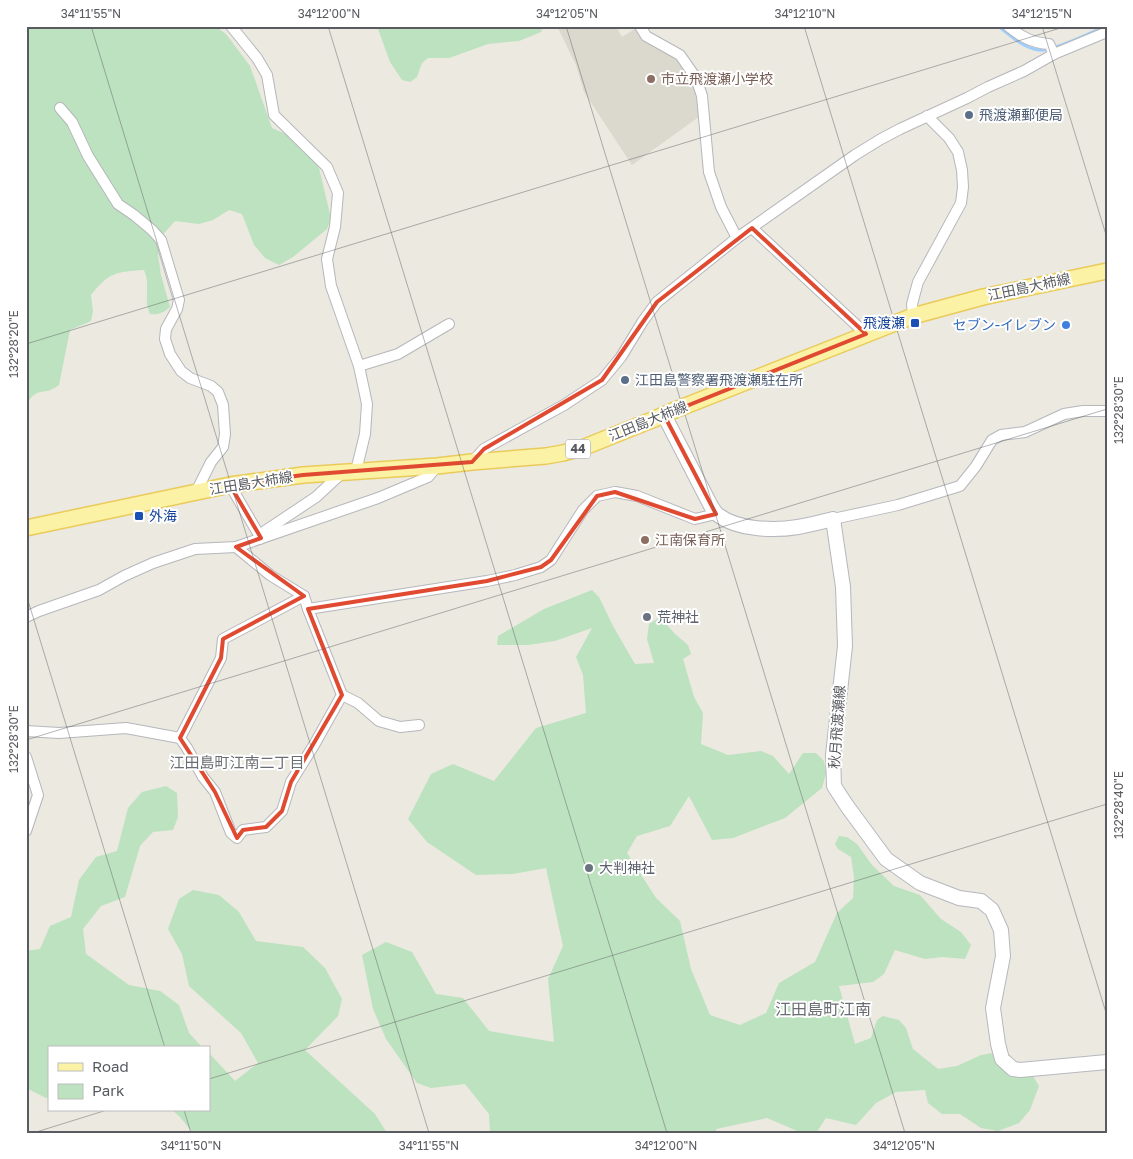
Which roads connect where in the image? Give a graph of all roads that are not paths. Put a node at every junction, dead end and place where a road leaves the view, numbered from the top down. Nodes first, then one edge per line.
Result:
1 (231, 26) edge
2 (640, 26) edge
3 (1008, 26) edge
4 (1107, 32) edge
5 (1052, 50) junction
6 (60, 108) dead end
7 (927, 116) junction
8 (752, 228) junction
9 (737, 238) junction
10 (1107, 271) edge
11 (914, 316) junction
12 (449, 324) dead end
13 (866, 334) junction
14 (359, 366) junction
15 (1107, 411) edge
16 (664, 415) junction
17 (472, 462) junction
18 (437, 466) junction
19 (350, 472) junction
20 (230, 485) junction
21 (196, 492) junction
22 (716, 514) junction
23 (833, 519) junction
24 (26, 528) edge
25 (259, 537) junction
26 (236, 547) junction
27 (304, 596) junction
28 (308, 609) junction
29 (26, 617) edge
30 (342, 695) junction
31 (418, 725) dead end
32 (26, 731) edge
33 (180, 738) junction
34 (26, 756) edge
35 (26, 831) edge
36 (1107, 1062) edge

1 - 14 street
2 - 9 street
3 - 5 street
4 - 5 street
5 - 7 street
6 - 21 street
7 - 8 street
7 - 11 street
8 - 9 street
8 - 13 street
9 - 17 street
10 - 11 main road, 江田島大柿線 / 44
11 - 13 main road, 江田島大柿線 / 44
12 - 14 street
13 - 16 main road, 江田島大柿線 / 44
14 - 19 street
15 - 23 street
16 - 17 main road, 江田島大柿線 / 44
16 - 22 main road
17 - 18 main road, 江田島大柿線 / 44
18 - 19 main road, 江田島大柿線 / 44
18 - 25 street
19 - 20 main road, 江田島大柿線 / 44
19 - 25 street
20 - 21 main road, 江田島大柿線 / 44
20 - 25 street
21 - 24 main road, 江田島大柿線 / 44
22 - 23 main road
22 - 28 street
23 - 36 main road, 秋月飛渡瀬線
25 - 26 street
26 - 27 street
26 - 29 street
27 - 28 street
27 - 33 street
28 - 30 street
30 - 31 street
30 - 33 street
32 - 33 street
34 - 35 street

